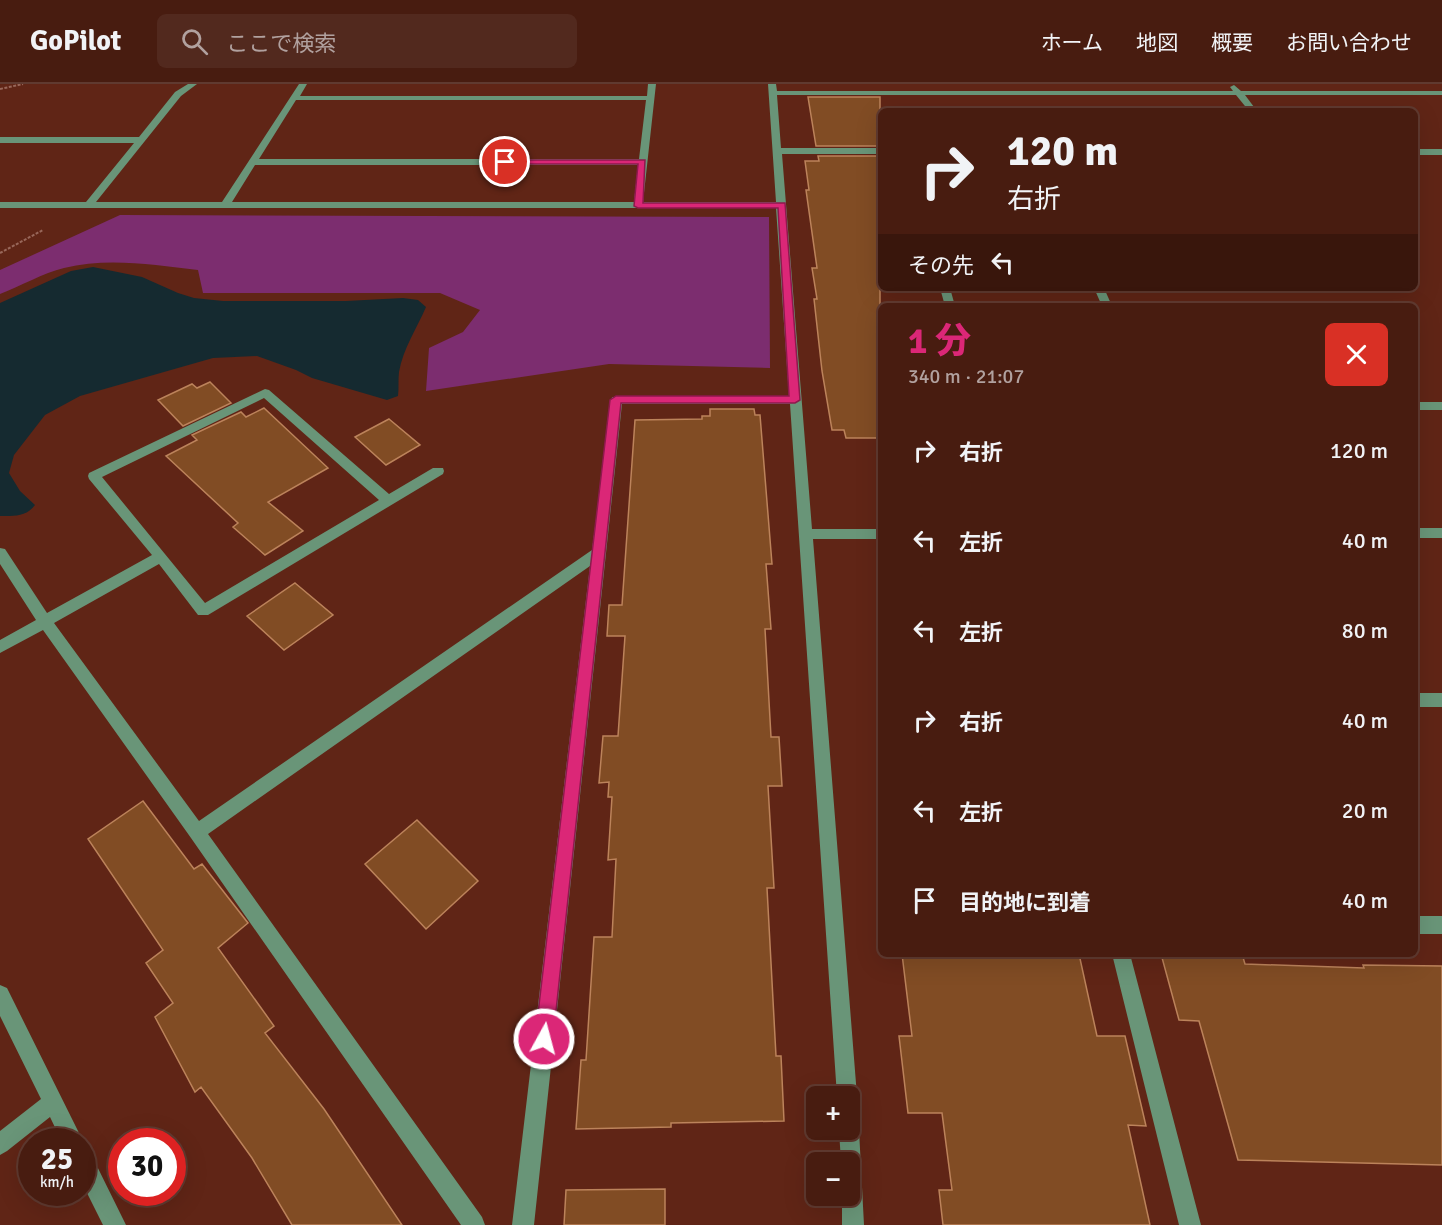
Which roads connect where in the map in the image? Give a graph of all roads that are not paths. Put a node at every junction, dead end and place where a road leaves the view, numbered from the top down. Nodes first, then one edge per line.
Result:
1 (193, 84) edge
2 (303, 84) edge
3 (652, 84) edge
4 (1110, 84) edge
5 (1232, 84) edge
6 (1353, 84) edge
7 (772, 88) edge
8 (1115, 92) junction
9 (1238, 93) junction
10 (1362, 93) junction
11 (1442, 93) edge
12 (294, 98) junction
13 (650, 98) junction
14 (1250, 108) edge
15 (0, 140) edge
16 (142, 140) junction
17 (777, 151) junction
18 (878, 151) edge
19 (1418, 152) edge
20 (1442, 152) edge
21 (254, 162) junction
22 (642, 162) junction
23 (0, 205) edge
24 (88, 205) junction
25 (782, 205) junction
26 (225, 206) junction
27 (638, 206) junction
28 (795, 400) junction
29 (1418, 406) edge
30 (1442, 406) edge
31 (438, 471) dead end
32 (389, 501) junction
33 (1442, 532) edge
34 (1418, 533) edge
35 (806, 534) junction
36 (878, 534) edge
37 (600, 552) junction
38 (0, 553) edge
39 (161, 556) junction
40 (45, 622) junction
41 (0, 647) edge
42 (1418, 700) edge
43 (1442, 700) edge
44 (197, 832) junction
45 (1418, 925) edge
46 (1442, 925) edge
47 (1122, 957) edge
48 (0, 995) edge
49 (846, 1086) edge
50 (54, 1101) junction
51 (67, 1128) edge
52 (850, 1140) edge
53 (0, 1144) edge
54 (96, 1188) edge
55 (115, 1225) edge
56 (474, 1225) edge
57 (523, 1225) edge
58 (853, 1225) edge
59 (1190, 1225) edge

1 - 16 street
2 - 12 street
3 - 13 street
4 - 8 street
5 - 9 street
6 - 10 street
7 - 8 street
7 - 17 street
8 - 9 street
9 - 10 street
9 - 14 street
10 - 11 street
12 - 13 street
12 - 21 street
13 - 22 street
15 - 16 street
16 - 24 street
17 - 18 street
17 - 25 street
19 - 20 street
21 - 22 street
21 - 26 street
22 - 27 street
23 - 24 street
24 - 26 street
25 - 27 street
25 - 28 street
26 - 27 street
28 - 35 street
28 - 37 street
29 - 30 street
31 - 32 street
32 - 39 street
32 - 39 street
33 - 34 street
35 - 36 street
35 - 49 street
37 - 44 street
37 - 57 street
38 - 40 street
39 - 40 street
40 - 41 street
40 - 44 street
42 - 43 street
44 - 56 street
45 - 46 street
47 - 59 street
48 - 50 street
50 - 51 street
50 - 53 street
52 - 58 street
54 - 55 street

